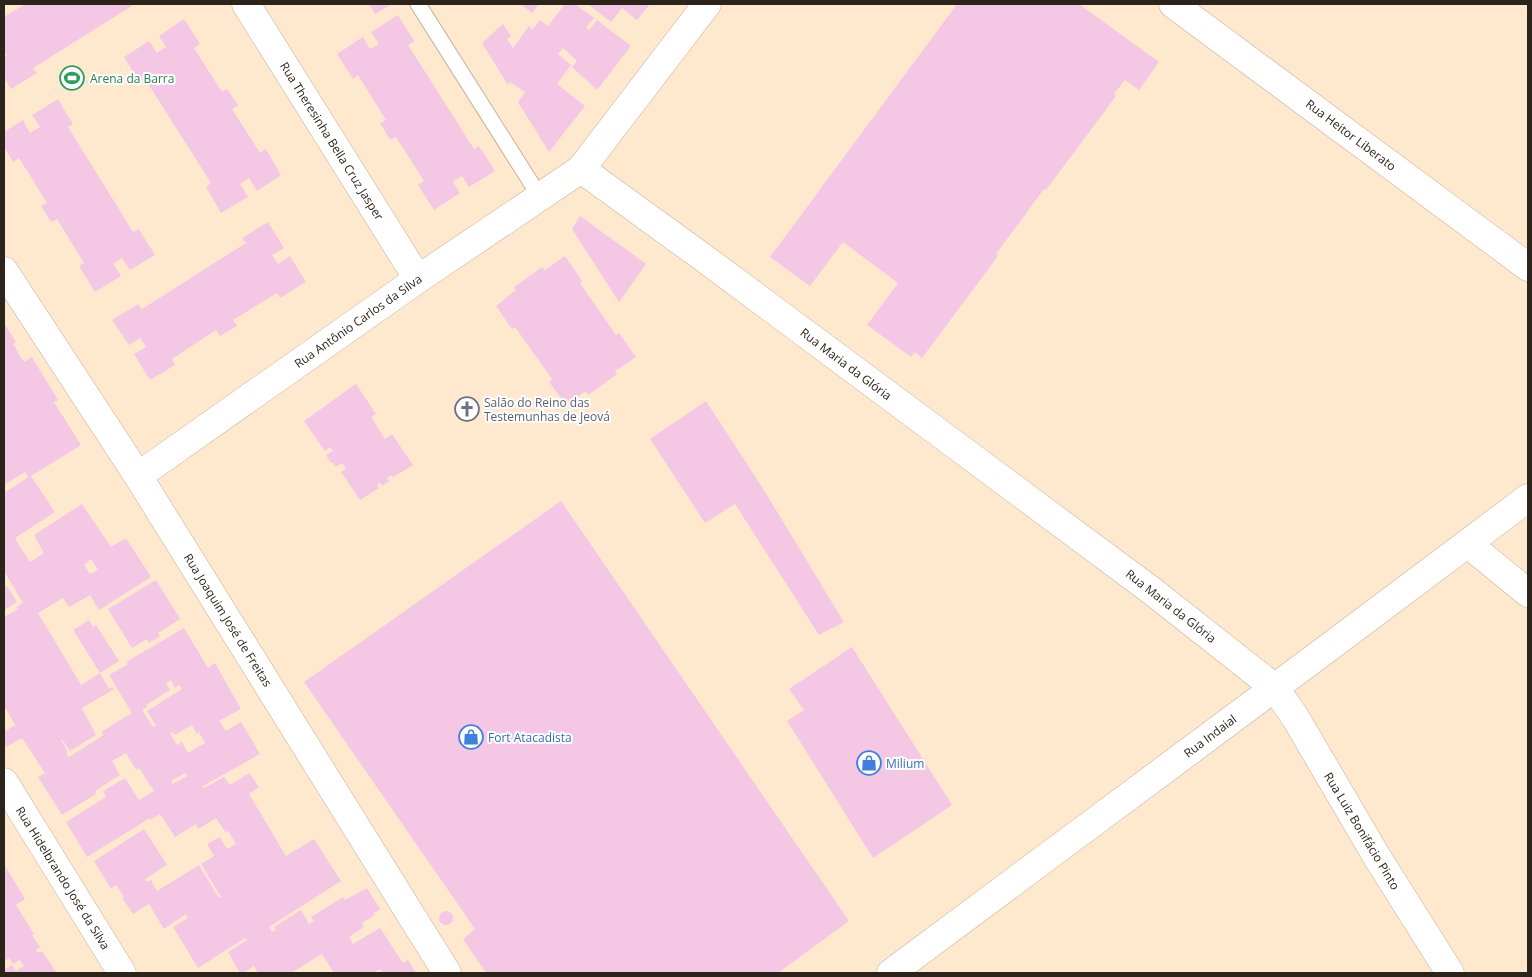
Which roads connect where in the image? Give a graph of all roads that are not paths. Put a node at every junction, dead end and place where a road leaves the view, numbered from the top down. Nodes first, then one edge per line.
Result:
1 (246, 4) edge
2 (418, 4) edge
3 (707, 4) edge
4 (1173, 4) edge
5 (581, 169) junction
6 (540, 196) junction
7 (1528, 267) edge
8 (4, 271) edge
9 (418, 279) junction
10 (138, 476) junction
11 (1528, 498) edge
12 (1468, 544) junction
13 (1528, 592) edge
14 (1274, 688) junction
15 (4, 782) edge
16 (122, 973) edge
17 (447, 973) edge
18 (891, 973) edge
19 (1450, 973) edge

1 - 9 street, Rua Theresinha Bella Cruz Jasper
2 - 6 lane
3 - 5 street
4 - 7 street, Rua Heitor Liberato
5 - 6 street, Rua Antônio Carlos da Silva
5 - 14 street, Rua Maria da Glória
6 - 9 street, Rua Antônio Carlos da Silva
8 - 10 street, Rua Joaquim José de Freitas
9 - 10 street, Rua Antônio Carlos da Silva
10 - 17 street, Rua Joaquim José de Freitas
11 - 12 street, Rua Indaial
12 - 13 street
12 - 14 street, Rua Indaial
14 - 18 street, Rua Indaial
14 - 19 street, Rua Luiz Bonifácio Pinto
15 - 16 street, Rua Hidelbrando José da Silva

